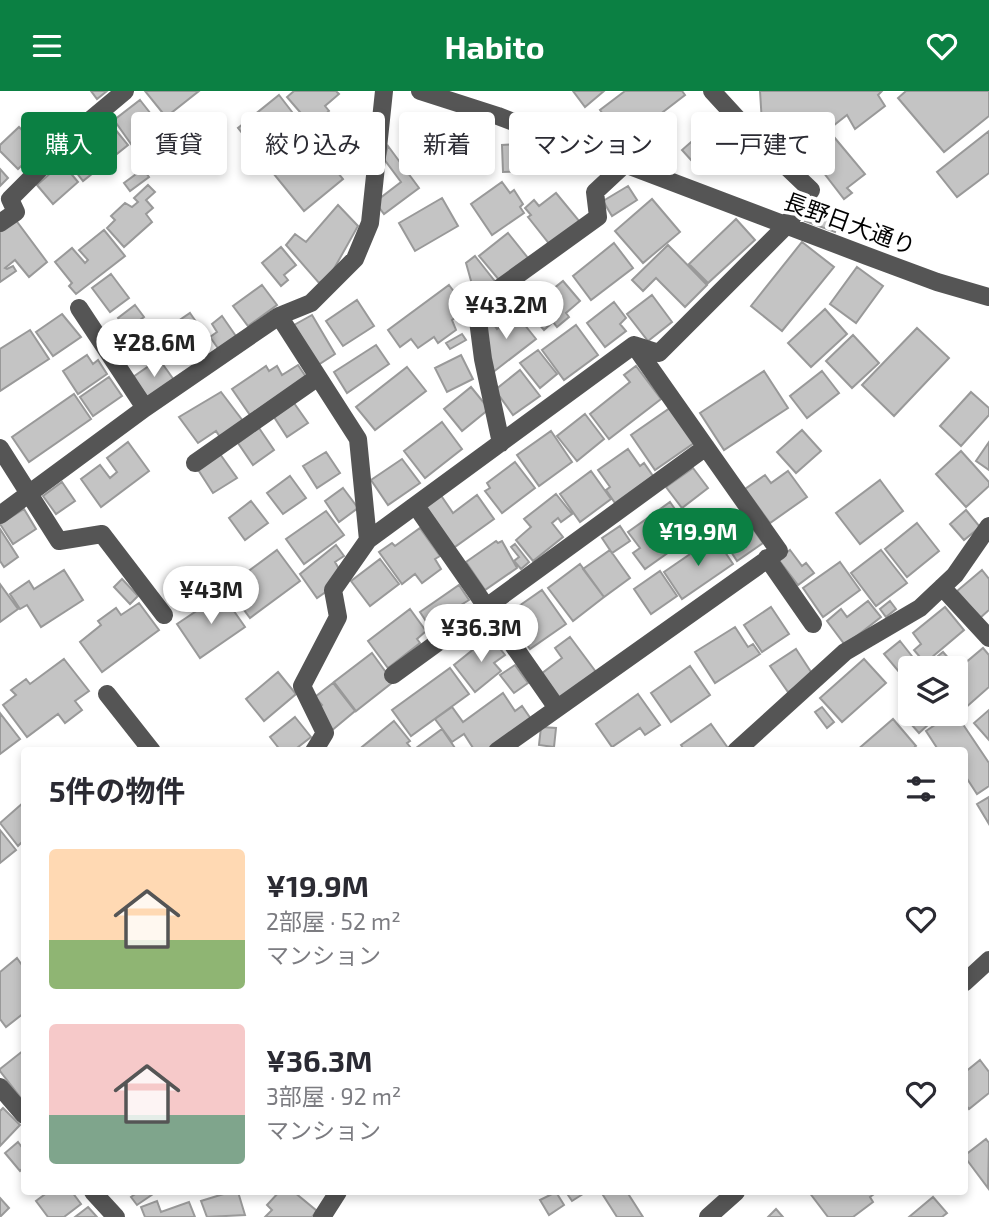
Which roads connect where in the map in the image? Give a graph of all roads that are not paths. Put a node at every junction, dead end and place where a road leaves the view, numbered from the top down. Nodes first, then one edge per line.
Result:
1 (125, 91) edge
2 (384, 91) edge
3 (420, 91) edge
4 (712, 91) edge
5 (509, 120) edge
6 (613, 175) edge
7 (651, 175) edge
8 (0, 223) edge
9 (786, 226) junction
10 (989, 297) edge
11 (79, 308) dead end
12 (279, 316) junction
13 (634, 345) junction
14 (318, 377) junction
15 (145, 408) junction
16 (501, 443) junction
17 (706, 447) junction
18 (0, 448) edge
19 (195, 463) dead end
20 (29, 494) junction
21 (416, 506) junction
22 (0, 515) edge
23 (989, 526) edge
24 (368, 540) junction
25 (767, 558) junction
26 (942, 587) junction
27 (486, 607) junction
28 (164, 615) dead end
29 (813, 624) dead end
30 (989, 638) edge
31 (393, 674) dead end
32 (107, 694) dead end
33 (557, 708) junction
34 (149, 747) edge
35 (316, 747) edge
36 (503, 747) edge
37 (740, 747) edge
38 (989, 960) edge
39 (968, 979) edge
40 (0, 1087) edge
41 (21, 1112) edge
42 (96, 1195) edge
43 (336, 1195) edge
44 (733, 1195) edge
45 (116, 1217) edge
46 (322, 1217) edge
47 (708, 1217) edge

1 - 8 street
2 - 12 street
3 - 5 street, 長野日大通り
4 - 9 street
6 - 16 street
7 - 9 street, 長野日大通り
9 - 10 street, 長野日大通り
9 - 13 street
11 - 15 street
12 - 14 street
12 - 15 street
13 - 16 street
13 - 17 street
14 - 19 street
14 - 24 street
15 - 20 street
16 - 21 street
17 - 25 street
17 - 27 street
18 - 20 street
20 - 22 street
20 - 28 street
21 - 24 street
21 - 27 street
23 - 26 street
24 - 35 street
25 - 29 street
25 - 33 street
26 - 30 street
26 - 37 street
27 - 31 street
27 - 33 street
32 - 34 street
33 - 36 street
38 - 39 street
40 - 41 street
42 - 45 street
43 - 46 street
44 - 47 street

